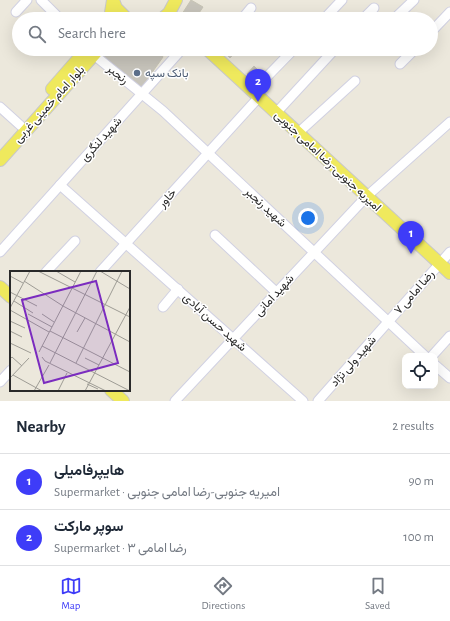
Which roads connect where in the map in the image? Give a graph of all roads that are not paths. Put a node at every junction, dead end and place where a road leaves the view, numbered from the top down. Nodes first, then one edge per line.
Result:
1 (28, 0) edge
2 (41, 0) edge
3 (113, 0) edge
4 (176, 0) edge
5 (342, 0) edge
6 (414, 0) edge
7 (251, 8) dead end
8 (374, 8) dead end
9 (16, 12) dead end
10 (53, 12) edge
11 (111, 12) edge
12 (120, 12) edge
13 (170, 12) edge
14 (248, 12) edge
15 (331, 12) edge
16 (370, 12) edge
17 (401, 12) edge
18 (450, 12) edge
19 (438, 25) edge
20 (88, 56) edge
21 (89, 56) edge
22 (99, 56) edge
23 (176, 56) edge
24 (217, 56) edge
25 (288, 56) edge
26 (329, 56) edge
27 (408, 56) edge
28 (400, 64) dead end
29 (355, 80) dead end
30 (142, 94) junction
31 (256, 94) junction
32 (0, 107) edge
33 (276, 113) junction
34 (450, 122) edge
35 (21, 126) junction
36 (298, 133) junction
37 (0, 148) edge
38 (208, 153) junction
39 (0, 160) edge
40 (60, 185) junction
41 (366, 197) junction
42 (215, 236) dead end
43 (75, 241) dead end
44 (127, 243) junction
45 (0, 252) edge
46 (314, 252) junction
47 (450, 252) edge
48 (440, 263) junction
49 (47, 271) edge
50 (101, 271) edge
51 (450, 273) edge
52 (0, 287) edge
53 (178, 289) junction
54 (276, 292) junction
55 (10, 296) edge
56 (163, 307) dead end
57 (388, 321) junction
58 (450, 336) edge
59 (234, 338) junction
60 (422, 353) edge
61 (435, 353) edge
62 (438, 368) edge
63 (10, 371) edge
64 (450, 378) edge
65 (0, 382) edge
66 (112, 391) edge
67 (123, 401) edge
68 (175, 401) edge
69 (304, 401) edge
70 (318, 401) edge

1 - 9 street
2 - 10 street
3 - 11 main road
3 - 12 main road
4 - 13 main road
5 - 15 street
6 - 17 street
7 - 14 street
8 - 16 street
18 - 19 street
20 - 35 main road, بلوار امام خمینی غربی
21 - 39 main road, بلوار امام خمینی غربی
22 - 30 street, رنجبر
23 - 30 street, شهید لنگری
24 - 31 main road, امیریه جنوبی-رضا امامی جنوبی
25 - 31 street, خاور
26 - 33 street
27 - 28 street
29 - 36 street
30 - 38 street, شهید رنجبر
30 - 40 street, شهید لنگری
31 - 33 main road, امیریه جنوبی-رضا امامی جنوبی
31 - 38 street, خاور
32 - 35 street
33 - 36 main road, امیریه جنوبی-رضا امامی جنوبی
34 - 41 street, شهید امانی
35 - 37 main road, بلوار امام خمینی غربی
36 - 41 main road, امیریه جنوبی-رضا امامی جنوبی
38 - 44 street, خاور
38 - 46 street, شهید رنجبر
40 - 44 street, شهید حسن آبادی
40 - 45 street, شهید لنگری
41 - 46 street, شهید امانی
41 - 48 main road, امیریه جنوبی-رضا امامی جنوبی
42 - 54 street
43 - 49 street
44 - 50 street, خاور
44 - 53 street, شهید حسن آبادی
46 - 54 street, شهید امانی
46 - 57 street, شهید رنجبر
47 - 48 street, رضا امامی ۷
48 - 51 main road, امیریه جنوبی-رضا امامی جنوبی
48 - 57 street, رضا امامی ۷
52 - 55 main road
53 - 56 street
53 - 59 street, شهید حسن آبادی
54 - 59 street, شهید امانی
57 - 60 street, شهید رنجبر
57 - 70 street, شهید ولی نژاد
58 - 61 street
59 - 68 street, شهید امانی
59 - 69 street, شهید حسن آبادی
62 - 64 street
63 - 65 street
66 - 67 main road

